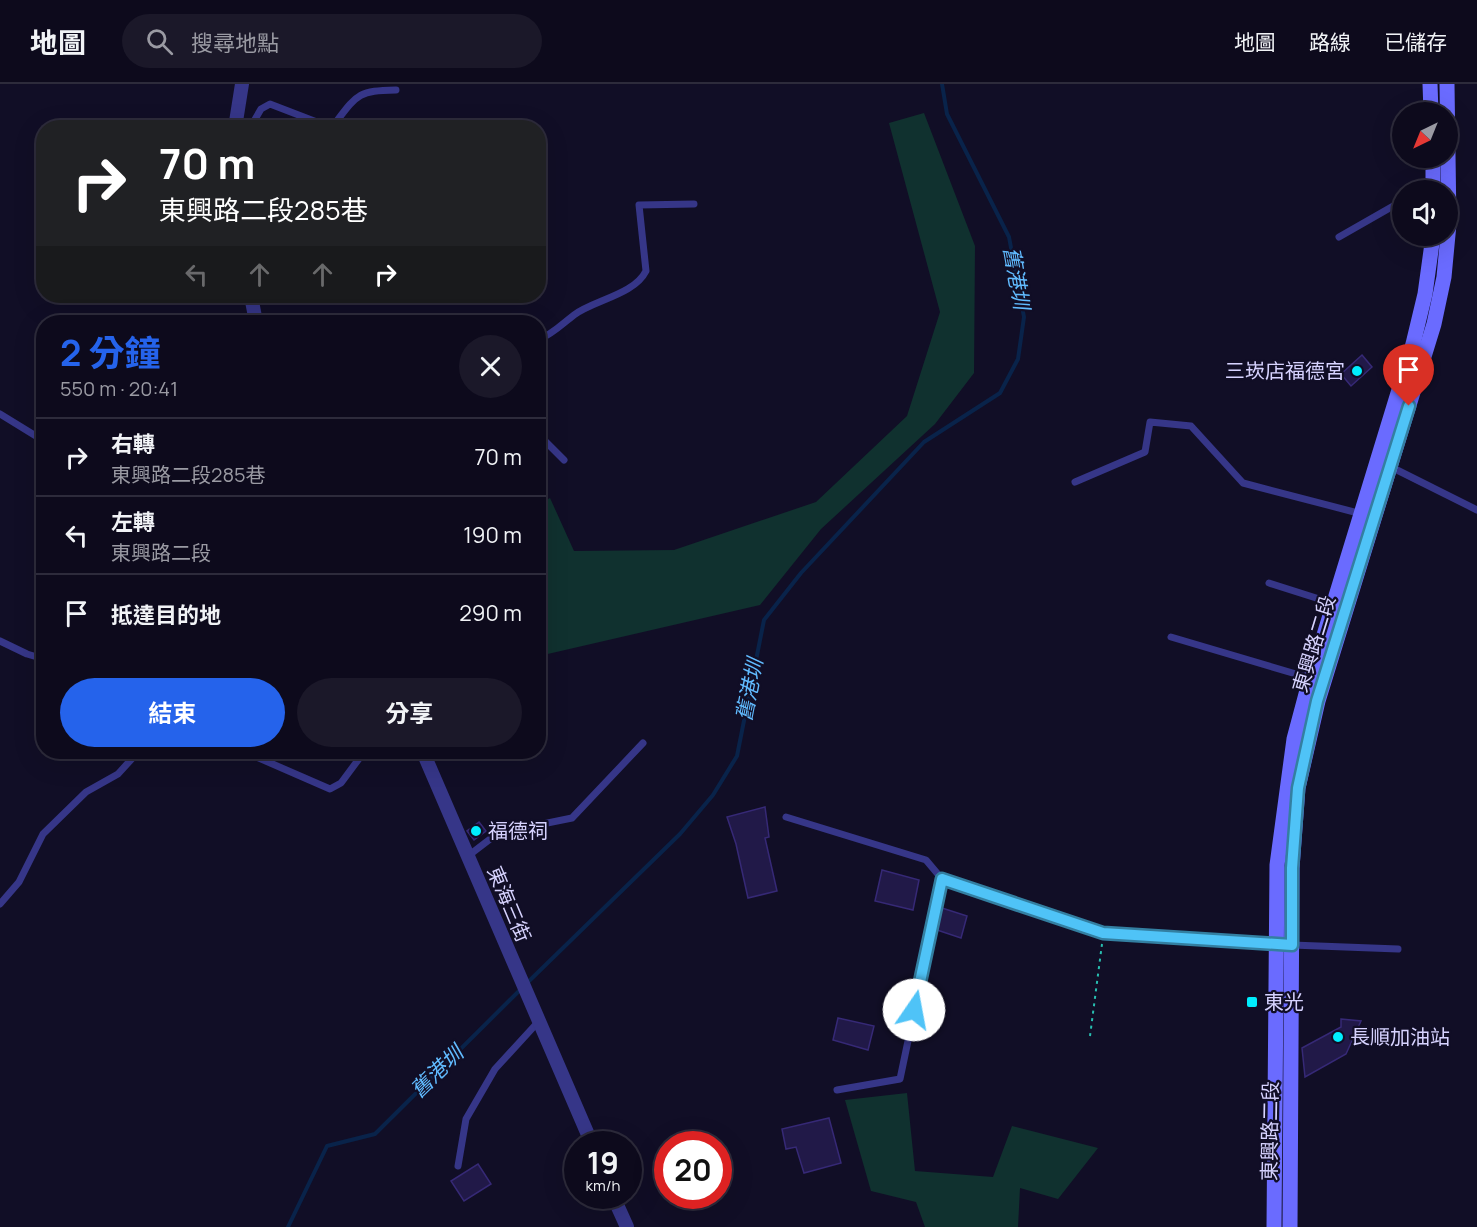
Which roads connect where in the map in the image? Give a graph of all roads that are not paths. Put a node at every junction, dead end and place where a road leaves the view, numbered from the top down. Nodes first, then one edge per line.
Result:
1 (242, 84) edge
2 (1430, 84) edge
3 (1447, 84) edge
4 (396, 90) dead end
5 (1431, 102) edge
6 (236, 120) edge
7 (255, 120) edge
8 (312, 120) edge
9 (338, 120) edge
10 (694, 204) dead end
11 (1392, 207) edge
12 (1339, 237) dead end
13 (1432, 246) edge
14 (546, 337) edge
15 (0, 414) edge
16 (36, 436) edge
17 (546, 442) edge
18 (564, 460) dead end
19 (1383, 464) junction
20 (1075, 482) dead end
21 (1477, 510) edge
22 (1367, 517) junction
23 (1269, 583) dead end
24 (1340, 605) junction
25 (1171, 637) dead end
26 (0, 641) edge
27 (36, 657) edge
28 (1317, 680) junction
29 (643, 742) dead end
30 (132, 759) edge
31 (260, 759) edge
32 (359, 759) edge
33 (426, 759) edge
34 (786, 817) dead end
35 (468, 856) junction
36 (942, 879) junction
37 (0, 904) edge
38 (1276, 944) junction
39 (1292, 945) junction
40 (1398, 949) dead end
41 (539, 1021) junction
42 (837, 1090) dead end
43 (1275, 1115) junction
44 (1292, 1115) junction
45 (586, 1131) edge
46 (458, 1166) dead end
47 (619, 1209) edge
48 (627, 1227) edge
49 (1274, 1227) edge
50 (1290, 1227) edge

1 - 6 street
2 - 5 main road
3 - 19 main road, 東興路二段
4 - 9 lane
7 - 8 lane
10 - 14 lane
11 - 12 lane
13 - 19 main road, 東興路二段
15 - 16 lane
17 - 18 lane
19 - 21 lane
19 - 22 main road, 東興路二段
20 - 22 lane
22 - 24 main road, 東興路二段
23 - 24 lane
24 - 28 main road, 東興路二段
25 - 28 lane
26 - 27 lane
28 - 38 main road, 東興路二段
28 - 39 main road, 東興路二段
29 - 35 lane
30 - 37 lane
31 - 32 lane
33 - 35 street, 東海三街
34 - 36 lane
35 - 41 street, 東海三街
36 - 38 lane
36 - 42 lane
38 - 39 lane
38 - 43 main road, 東興路二段
39 - 40 lane
39 - 44 main road, 東興路二段
41 - 45 street
41 - 46 lane
43 - 44 street
43 - 49 main road, 東興路二段
44 - 50 main road, 東興路二段
47 - 48 street

